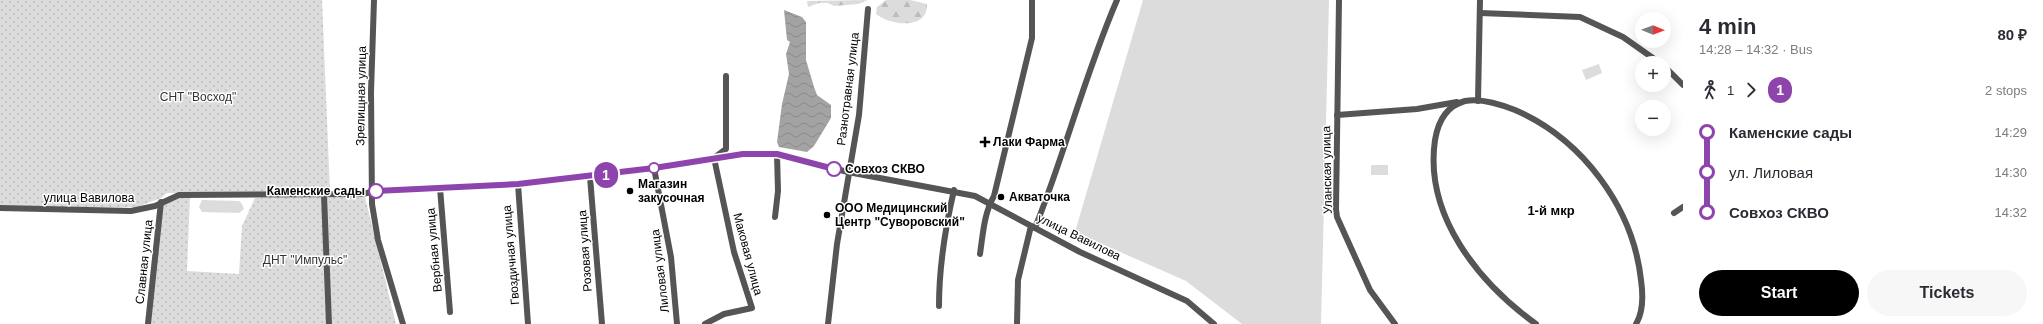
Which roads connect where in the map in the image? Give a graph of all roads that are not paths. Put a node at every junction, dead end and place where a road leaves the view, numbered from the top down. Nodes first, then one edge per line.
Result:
1 (374, 0) edge
2 (1032, 0) edge
3 (1117, 0) edge
4 (1339, 0) edge
5 (1480, 0) edge
6 (868, 9) dead end
7 (1480, 13) junction
8 (1650, 56) edge
9 (1671, 73) edge
10 (726, 76) dead end
11 (1683, 86) edge
12 (1465, 101) junction
13 (1478, 101) junction
14 (1337, 115) junction
15 (777, 154) junction
16 (714, 158) junction
17 (654, 168) junction
18 (848, 172) junction
19 (590, 177) junction
20 (518, 184) junction
21 (440, 188) junction
22 (954, 190) junction
23 (372, 192) junction
24 (324, 196) junction
25 (161, 202) junction
26 (990, 204) junction
27 (1683, 207) edge
28 (0, 208) edge
29 (1674, 213) dead end
30 (775, 217) dead end
31 (1033, 227) junction
32 (980, 254) dead end
33 (939, 306) dead end
34 (450, 312) dead end
35 (148, 324) edge
36 (329, 324) edge
37 (402, 324) edge
38 (528, 324) edge
39 (602, 324) edge
40 (677, 324) edge
41 (706, 324) edge
42 (828, 324) edge
43 (1017, 324) edge
44 (1214, 324) edge
45 (1395, 324) edge
46 (1536, 324) edge
47 (1636, 324) edge

1 - 23 street, Зрелищная улица
2 - 26 street
3 - 31 street
4 - 14 street, Уланская улица
5 - 7 street
6 - 18 street, Разнотравная улица
7 - 8 street
7 - 13 street
9 - 11 street
10 - 16 street
12 - 13 street
12 - 14 street
12 - 46 street
13 - 47 street
14 - 45 street, Уланская улица
15 - 16 street, улица Вавилова
15 - 18 street, улица Вавилова
15 - 30 street
16 - 17 street, улица Вавилова
16 - 41 street, Маковая улица
17 - 19 street, улица Вавилова
17 - 40 street, Лиловая улица
18 - 22 street, улица Вавилова
18 - 42 street, Разнотравная улица
19 - 20 street, улица Вавилова
19 - 39 street, Розовая улица
20 - 21 street, улица Вавилова
20 - 38 street, Гвоздичная улица
21 - 23 street, улица Вавилова
21 - 34 street, Вербная улица
22 - 26 street, улица Вавилова
22 - 33 street
23 - 24 street, улица Вавилова
23 - 37 street, Зрелищная улица
24 - 25 street, улица Вавилова
24 - 36 street
25 - 28 street, улица Вавилова
25 - 35 street, Славная улица
26 - 31 street, улица Вавилова
26 - 32 street
27 - 29 street
31 - 43 street
31 - 44 street, улица Вавилова

